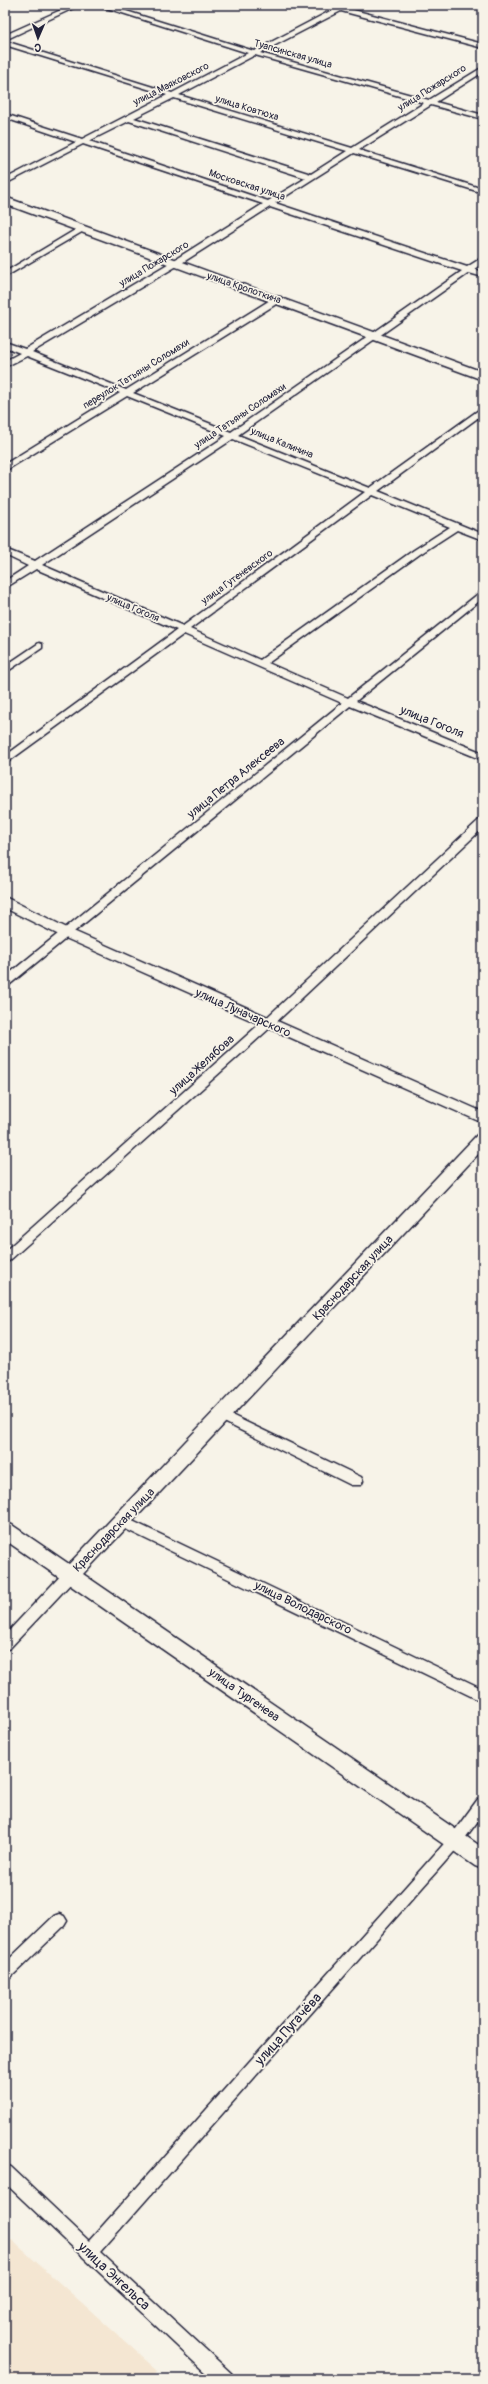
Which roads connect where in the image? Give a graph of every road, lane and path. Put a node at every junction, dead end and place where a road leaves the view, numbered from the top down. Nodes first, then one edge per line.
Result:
1 (76, 5) edge
2 (100, 5) edge
3 (327, 5) edge
4 (344, 7) edge
5 (5, 38) edge
6 (5, 43) edge
7 (483, 46) edge
8 (254, 53) junction
9 (483, 69) edge
10 (170, 95) junction
11 (428, 102) junction
12 (5, 116) edge
13 (483, 117) edge
14 (127, 118) junction
15 (81, 142) junction
16 (353, 150) junction
17 (311, 177) junction
18 (5, 182) edge
19 (483, 191) edge
20 (5, 200) edge
21 (270, 203) junction
22 (83, 229) junction
23 (483, 259) edge
24 (174, 264) junction
25 (468, 270) junction
26 (5, 274) edge
27 (483, 275) edge
28 (278, 299) junction
29 (375, 337) junction
30 (5, 344) edge
31 (26, 353) junction
32 (5, 365) edge
33 (483, 376) edge
34 (127, 392) junction
35 (483, 410) edge
36 (234, 435) junction
37 (5, 468) edge
38 (373, 491) junction
39 (457, 526) junction
40 (483, 537) edge
41 (5, 552) edge
42 (34, 565) junction
43 (5, 585) edge
44 (483, 593) edge
45 (184, 629) junction
46 (39, 646) dead end
47 (262, 663) junction
48 (5, 670) edge
49 (349, 702) junction
50 (483, 758) edge
51 (5, 761) edge
52 (483, 822) edge
53 (5, 902) edge
54 (66, 933) junction
55 (5, 983) edge
56 (267, 1024) junction
57 (483, 1118) edge
58 (483, 1139) edge
59 (5, 1258) edge
60 (223, 1416) junction
61 (356, 1481) dead end
62 (122, 1521) junction
63 (5, 1530) edge
64 (70, 1575) junction
65 (5, 1644) edge
66 (483, 1696) edge
67 (483, 1803) edge
68 (455, 1840) junction
69 (483, 1860) edge
70 (59, 1921) dead end
71 (5, 1973) edge
72 (5, 2172) edge
73 (89, 2253) junction
74 (225, 2379) edge

1 - 5 street
2 - 8 street, Туапсинская улица
3 - 4 street
4 - 7 street
4 - 8 street, улица Маяковского
6 - 10 street, улица Ковтюха
8 - 10 street, улица Маяковского
8 - 11 street, Туапсинская улица
9 - 11 street, улица Пожарского
10 - 14 street, улица Маяковского
10 - 16 street, улица Ковтюха
11 - 13 street, Туапсинская улица
11 - 16 street, улица Пожарского
12 - 15 street, Московская улица
14 - 15 street, улица Маяковского
14 - 17 street
15 - 18 street, улица Маяковского
15 - 21 street, Московская улица
16 - 17 street, улица Пожарского
16 - 19 street, улица Ковтюха
17 - 21 street, улица Пожарского
20 - 22 main road, улица Кропоткина
21 - 24 street, улица Пожарского
21 - 25 street, Московская улица
22 - 24 main road, улица Кропоткина
22 - 26 street
23 - 25 street, улица Татьяны Соломахи
24 - 28 main road, улица Кропоткина
24 - 31 street, улица Пожарского
25 - 27 street, Московская улица
25 - 29 street, улица Татьяны Соломахи
28 - 29 main road, улица Кропоткина
28 - 34 street, переулок Татьяны Соломахи
29 - 33 main road, улица Кропоткина
29 - 36 street, улица Татьяны Соломахи
30 - 31 street, улица Калинина
31 - 32 street, улица Пожарского
31 - 34 street, улица Калинина
34 - 36 street, улица Калинина
34 - 37 street, переулок Татьяны Соломахи
35 - 38 street, улица Гутеневского
36 - 38 street, улица Калинина
36 - 42 street, улица Татьяны Соломахи
38 - 39 street, улица Калинина
38 - 45 street, улица Гутеневского
39 - 40 street, улица Калинина
39 - 47 street
41 - 42 street, улица Гоголя
42 - 43 street, улица Татьяны Соломахи
42 - 45 street, улица Гоголя
44 - 49 street, улица Петра Алексеева
45 - 47 street, улица Гоголя
45 - 51 street, улица Гутеневского
46 - 48 street
47 - 49 street, улица Гоголя
49 - 50 street, улица Гоголя
49 - 54 street, улица Петра Алексеева
52 - 56 street, улица Желябова
53 - 54 main road, улица Луначарского
54 - 55 street, улица Петра Алексеева
54 - 56 main road, улица Луначарского
56 - 57 main road, улица Луначарского
56 - 59 street, улица Желябова
58 - 60 main road, Краснодарская улица
60 - 61 street
60 - 62 main road, Краснодарская улица
62 - 64 main road, Краснодарская улица
62 - 66 street, улица Володарского
63 - 64 main road, улица Тургенева
64 - 65 street, Краснодарская улица
64 - 68 main road, улица Тургенева
67 - 68 street, улица Пугачёва
68 - 69 main road, улица Тургенева
68 - 73 street, улица Пугачёва
70 - 71 street
72 - 73 street, улица Энгельса
73 - 74 street, улица Энгельса

